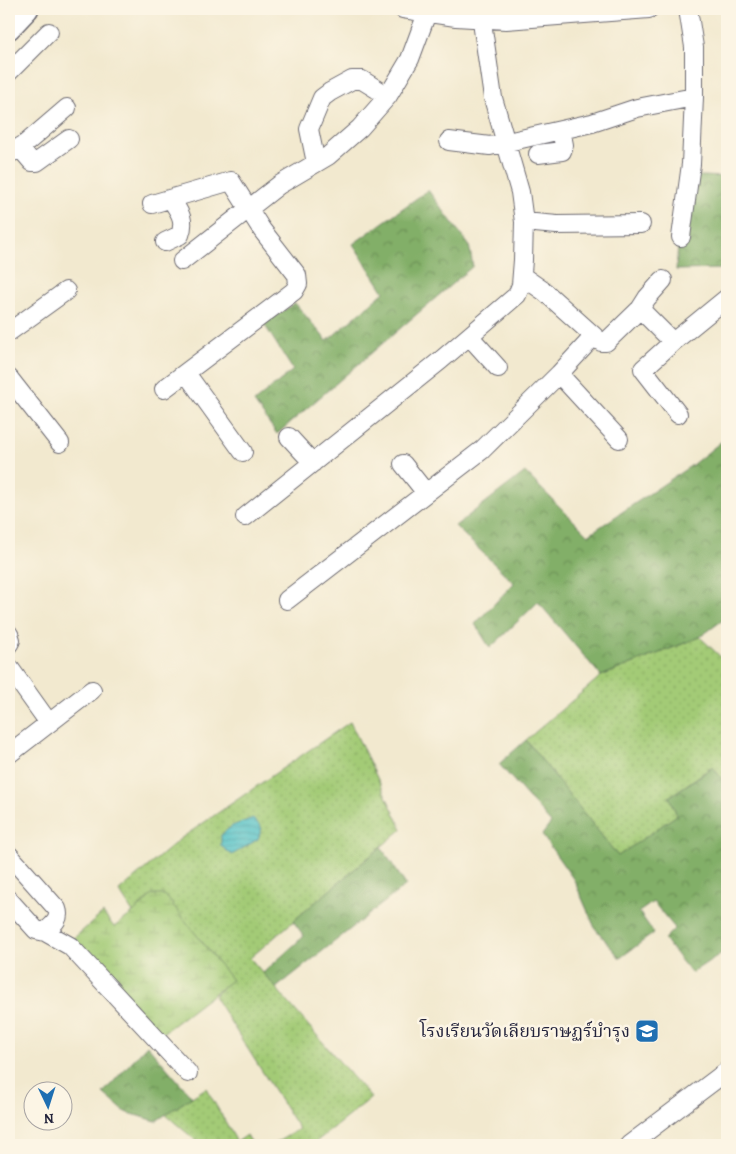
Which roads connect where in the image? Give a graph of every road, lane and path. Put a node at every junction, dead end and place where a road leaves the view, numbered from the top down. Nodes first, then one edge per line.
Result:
1 (27, 9) edge
2 (403, 9) edge
3 (649, 9) edge
4 (688, 9) edge
5 (427, 13) junction
6 (483, 18) junction
7 (9, 28) edge
8 (49, 32) dead end
9 (12, 62) edge
10 (388, 96) junction
11 (694, 97) junction
12 (67, 108) dead end
13 (561, 130) junction
14 (69, 139) dead end
15 (449, 141) dead end
16 (507, 141) junction
17 (14, 151) edge
18 (538, 154) dead end
19 (316, 163) junction
20 (171, 199) junction
21 (152, 204) dead end
22 (248, 208) junction
23 (524, 222) junction
24 (641, 224) dead end
25 (681, 237) dead end
26 (165, 242) dead end
27 (182, 261) dead end
28 (522, 276) junction
29 (663, 280) dead end
30 (66, 291) dead end
31 (726, 301) edge
32 (640, 309) junction
33 (9, 332) edge
34 (470, 336) junction
35 (594, 336) junction
36 (673, 342) junction
37 (498, 368) dead end
38 (186, 372) junction
39 (559, 374) junction
40 (9, 378) edge
41 (164, 389) dead end
42 (678, 414) dead end
43 (289, 437) dead end
44 (618, 439) dead end
45 (60, 443) dead end
46 (243, 452) dead end
47 (313, 463) junction
48 (403, 464) dead end
49 (426, 493) junction
50 (246, 517) dead end
51 (287, 600) dead end
52 (9, 634) edge
53 (9, 644) edge
54 (9, 667) edge
55 (92, 690) dead end
56 (49, 723) junction
57 (9, 754) edge
58 (9, 855) edge
59 (9, 900) edge
60 (45, 932) junction
61 (727, 1071) edge
62 (188, 1073) dead end
63 (629, 1145) edge

1 - 7 main road
2 - 5 street
3 - 6 street
4 - 11 street
5 - 6 street
5 - 10 street
6 - 16 street
8 - 9 street
10 - 19 street
10 - 19 street
11 - 13 street
11 - 25 street
12 - 17 street
13 - 16 street
13 - 18 street
14 - 17 street
15 - 16 street
16 - 23 street
19 - 22 street
20 - 21 street
20 - 22 street
20 - 26 street
22 - 27 street
22 - 38 street
23 - 24 street
23 - 28 street
28 - 34 street
28 - 35 street
29 - 32 street
30 - 33 street
31 - 36 street
32 - 35 street
32 - 36 street
34 - 37 street
34 - 47 street
35 - 39 street
36 - 42 street
38 - 41 street
38 - 46 street
39 - 44 street
39 - 49 street
40 - 45 street
43 - 47 street
47 - 50 street
48 - 49 street
49 - 51 street
52 - 53 street
54 - 56 street
55 - 56 street
56 - 57 street
58 - 60 street
59 - 60 street
60 - 62 street
61 - 63 street

